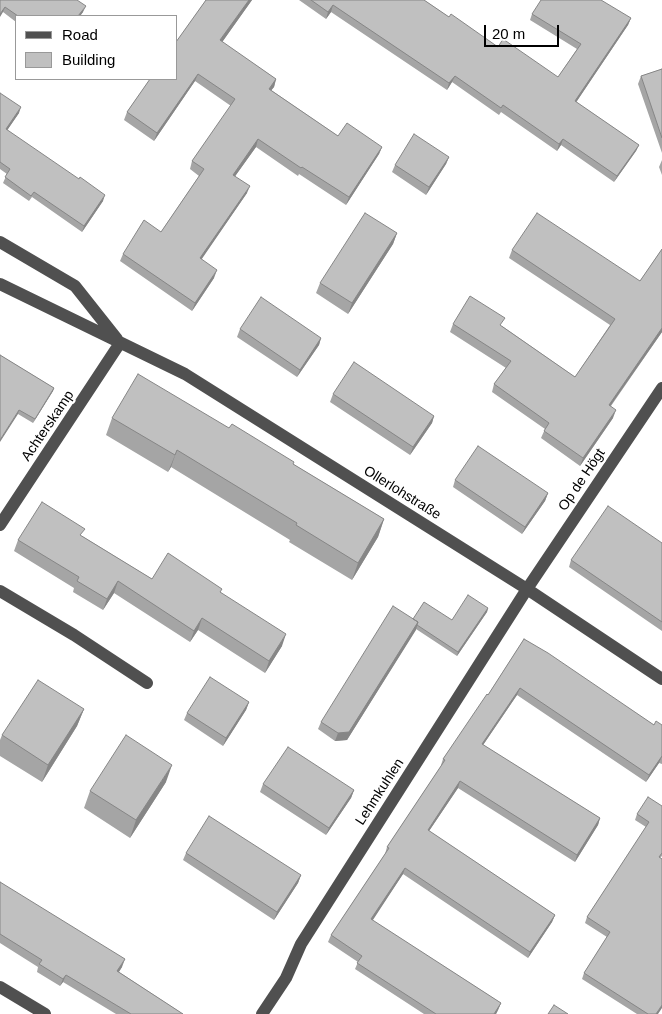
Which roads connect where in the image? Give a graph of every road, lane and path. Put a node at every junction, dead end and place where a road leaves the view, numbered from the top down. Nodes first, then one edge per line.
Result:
1 (0, 242) edge
2 (0, 284) edge
3 (120, 343) junction
4 (662, 388) edge
5 (0, 525) edge
6 (528, 589) junction
7 (0, 591) edge
8 (662, 679) edge
9 (147, 683) dead end
10 (0, 987) edge
11 (44, 1014) edge
12 (262, 1014) edge

1 - 3 street, Ollerlohstraße
2 - 3 street, Ollerlohstraße
3 - 5 street, Achterskamp
3 - 6 street, Ollerlohstraße
4 - 6 street, Op de Högt
6 - 8 street, Ollerlohstraße
6 - 12 street, Lehmkuhlen
7 - 9 street
10 - 11 street

